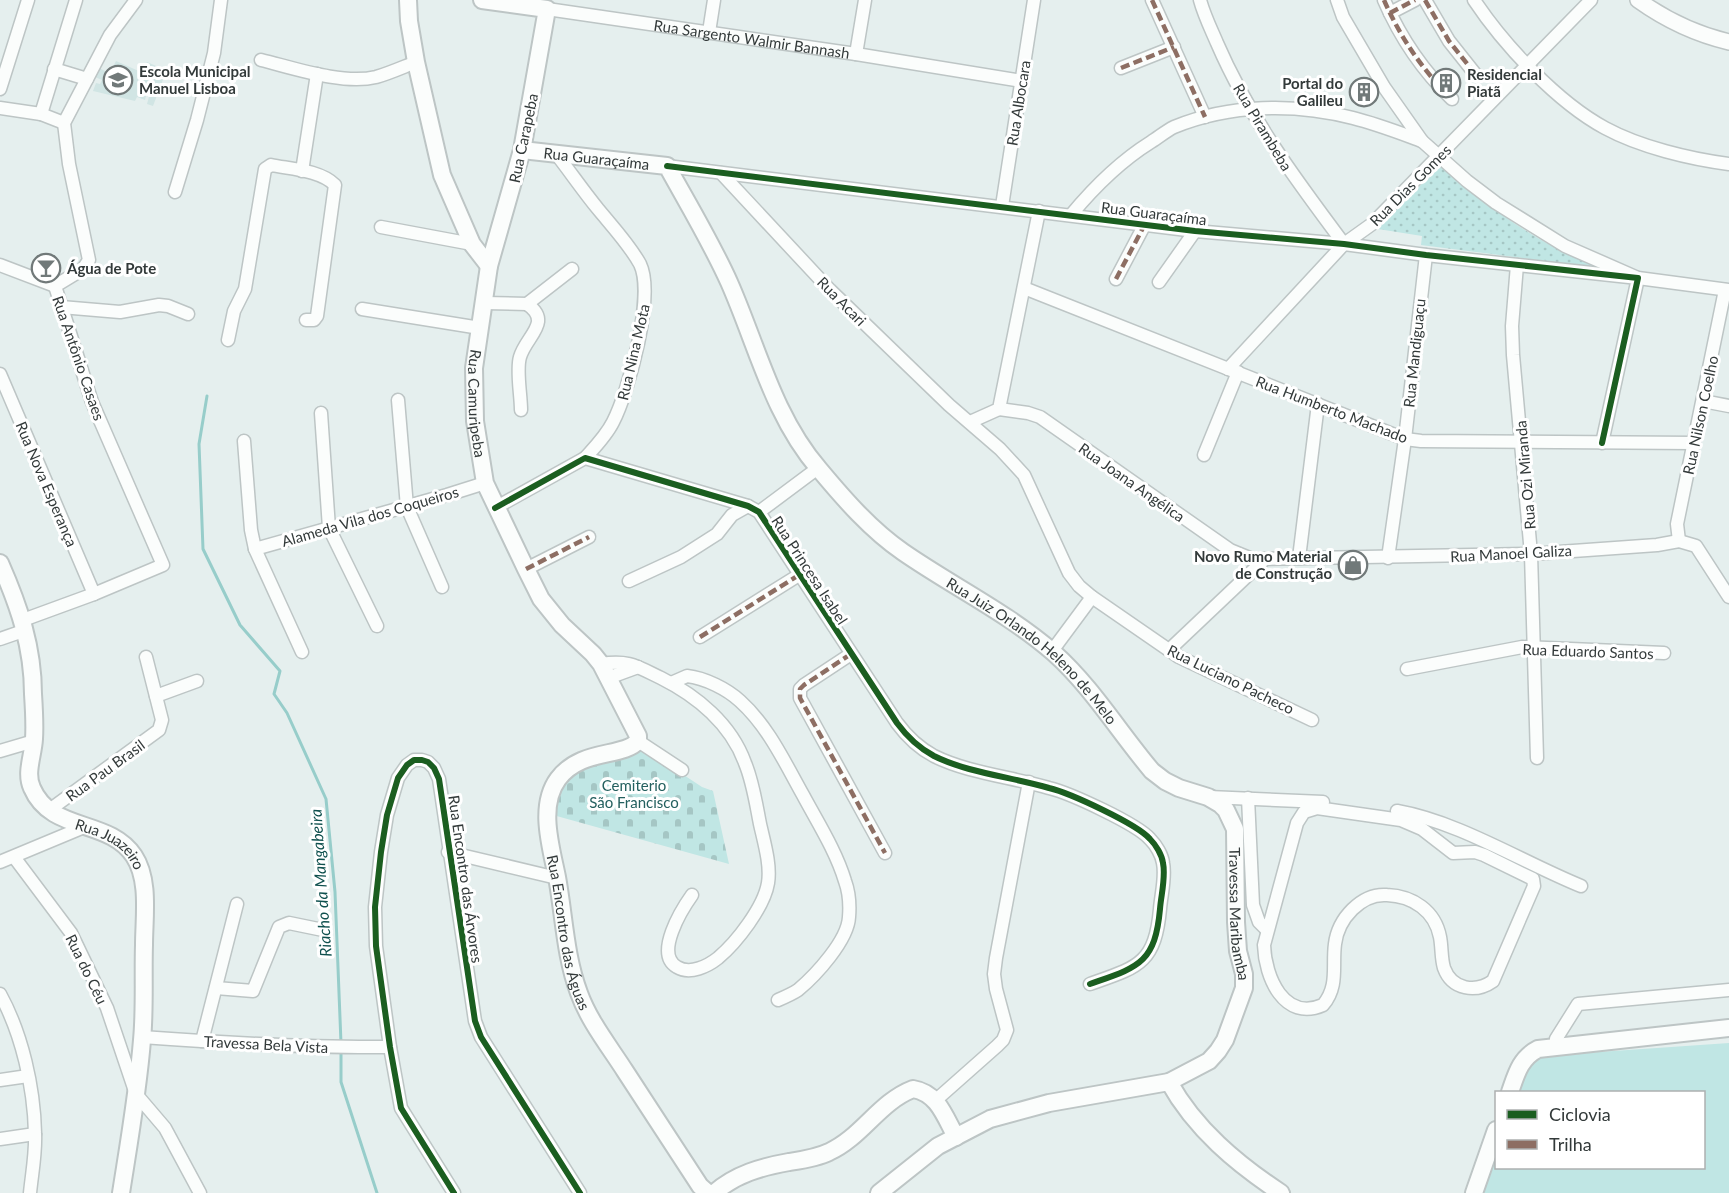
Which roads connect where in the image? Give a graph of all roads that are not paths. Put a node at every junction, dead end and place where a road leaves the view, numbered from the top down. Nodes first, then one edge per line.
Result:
1 (28, 0) edge
2 (76, 0) edge
3 (136, 0) edge
4 (221, 0) edge
5 (408, 0) edge
6 (482, 0) edge
7 (714, 0) edge
8 (866, 0) edge
9 (1034, 0) edge
10 (1152, 0) edge
11 (1200, 0) edge
12 (1337, 0) edge
13 (1384, 0) edge
14 (1414, 0) edge
15 (1425, 0) edge
16 (1474, 0) edge
17 (1591, 0) edge
18 (1638, 0) edge
19 (556, 6) edge
20 (1390, 13) junction
21 (709, 32) junction
22 (1729, 42) edge
23 (1174, 48) junction
24 (856, 54) junction
25 (261, 60) dead end
26 (416, 62) junction
27 (1527, 66) junction
28 (54, 69) junction
29 (1121, 69) dead end
30 (317, 74) junction
31 (1476, 75) dead end
32 (87, 79) junction
33 (1022, 81) junction
34 (0, 89) edge
35 (1452, 99) dead end
36 (0, 108) edge
37 (1249, 109) junction
38 (41, 114) junction
39 (1205, 117) junction
40 (64, 123) junction
41 (1422, 141) junction
42 (522, 150) junction
43 (557, 155) junction
44 (1438, 156) junction
45 (1729, 164) edge
46 (667, 166) junction
47 (302, 171) junction
48 (722, 173) junction
49 (175, 192) dead end
50 (1002, 206) junction
51 (1039, 211) junction
52 (1071, 215) junction
53 (1145, 224) junction
54 (381, 227) dead end
55 (1195, 231) junction
56 (472, 244) junction
57 (1344, 244) junction
58 (1426, 255) junction
59 (0, 265) edge
60 (1517, 265) junction
61 (489, 266) junction
62 (573, 269) dead end
63 (1638, 278) junction
64 (1116, 279) dead end
65 (1159, 282) dead end
66 (55, 286) junction
67 (1024, 288) junction
68 (1727, 290) edge
69 (485, 303) junction
70 (527, 304) junction
71 (61, 308) junction
72 (362, 309) dead end
73 (188, 314) dead end
74 (306, 320) dead end
75 (480, 328) junction
76 (228, 340) dead end
77 (1233, 371) junction
78 (0, 374) edge
79 (398, 400) dead end
80 (1703, 401) junction
81 (1318, 404) junction
82 (1729, 406) edge
83 (999, 409) junction
84 (521, 410) dead end
85 (321, 412) dead end
86 (969, 422) junction
87 (1405, 439) junction
88 (244, 441) dead end
89 (1522, 441) junction
90 (1602, 443) junction
91 (1694, 443) junction
92 (1204, 455) dead end
93 (585, 458) junction
94 (818, 468) junction
95 (485, 483) junction
96 (407, 507) junction
97 (495, 508) junction
98 (753, 509) junction
99 (329, 528) junction
100 (589, 537) dead end
101 (1679, 541) junction
102 (255, 549) junction
103 (1531, 554) junction
104 (1299, 558) junction
105 (1388, 558) junction
106 (1264, 560) junction
107 (0, 563) edge
108 (526, 569) junction
109 (799, 575) junction
110 (629, 582) dead end
111 (442, 587) dead end
112 (94, 594) junction
113 (1092, 597) junction
114 (1729, 597) edge
115 (24, 625) junction
116 (376, 626) dead end
117 (700, 637) dead end
118 (0, 639) edge
119 (1534, 647) junction
120 (1169, 650) junction
121 (1052, 651) junction
122 (302, 652) dead end
123 (1664, 653) dead end
124 (851, 654) junction
125 (146, 657) dead end
126 (1407, 669) dead end
127 (604, 671) junction
128 (197, 681) dead end
129 (671, 683) junction
130 (156, 696) junction
131 (1312, 720) dead end
132 (34, 741) junction
133 (638, 741) junction
134 (0, 751) edge
135 (1537, 758) dead end
136 (682, 770) dead end
137 (1029, 782) junction
138 (1208, 797) junction
139 (1248, 798) junction
140 (48, 811) junction
141 (84, 827) junction
142 (448, 852) junction
143 (885, 853) dead end
144 (14, 857) junction
145 (0, 862) edge
146 (557, 878) junction
147 (1581, 886) dead end
148 (692, 895) dead end
149 (237, 904) dead end
150 (323, 930) dead end
151 (1267, 930) junction
152 (1090, 984) dead end
153 (216, 988) junction
154 (1729, 990) edge
155 (0, 994) edge
156 (778, 1000) dead end
157 (1729, 1028) edge
158 (142, 1037) junction
159 (202, 1041) junction
160 (1556, 1043) junction
161 (390, 1047) junction
162 (28, 1076) junction
163 (0, 1080) edge
164 (1169, 1082) junction
165 (1510, 1091) edge
166 (136, 1094) junction
167 (936, 1100) junction
168 (952, 1130) junction
169 (35, 1134) junction
170 (1495, 1135) edge
171 (0, 1139) edge
172 (30, 1193) edge
173 (121, 1193) edge
174 (200, 1193) edge
175 (454, 1193) edge
176 (580, 1193) edge
177 (708, 1193) edge
178 (714, 1193) edge
179 (879, 1193) edge
180 (1281, 1193) edge
181 (1474, 1193) edge

1 - 34 street
2 - 28 street
3 - 32 street
4 - 49 street
5 - 26 main road
6 - 19 main road, Rua Sargento Walmir Bannash
7 - 21 street
8 - 24 street
9 - 33 street, Rua Albocara
10 - 23 street
11 - 37 street, Rua Pirambeba
12 - 41 street
13 - 20 street
14 - 20 street
15 - 31 street
16 - 27 street
17 - 27 street, Rua Dias Gomes
18 - 22 street
19 - 21 street, Rua Sargento Walmir Bannash
19 - 42 main road, Rua Carapeba
20 - 35 street
21 - 24 street, Rua Sargento Walmir Bannash
23 - 29 street
23 - 39 street
24 - 33 street, Rua Sargento Walmir Bannash
25 - 30 street
26 - 30 street
26 - 56 main road
27 - 44 street, Rua Dias Gomes
27 - 45 street
28 - 32 street
28 - 38 street
30 - 47 street
32 - 40 street
33 - 50 street, Rua Albocara
36 - 38 street
37 - 39 street
37 - 41 street
37 - 57 street, Rua Pirambeba
38 - 40 street
39 - 52 street
40 - 66 street, Rua Antônio Casaes
41 - 44 street
42 - 43 main road, Rua Guaraçaíma
42 - 61 main road, Rua Carapeba
43 - 46 main road, Rua Guaraçaíma
43 - 93 street, Rua Nina Mota
44 - 57 street, Rua Dias Gomes
44 - 63 street
46 - 48 street, Rua Guaraçaíma
46 - 94 main road, Rua Juiz Orlando Heleno de Melo
47 - 74 street
47 - 76 street
48 - 50 street, Rua Guaraçaíma
48 - 86 street, Rua Acari
50 - 51 street, Rua Guaraçaíma
51 - 52 street, Rua Guaraçaíma
51 - 67 street
52 - 53 street, Rua Guaraçaíma
53 - 55 street, Rua Guaraçaíma
53 - 64 street
54 - 56 street
55 - 57 street, Rua Guaraçaíma
55 - 65 street
56 - 61 main road
57 - 58 street, Rua Guaraçaíma
57 - 77 street, Rua Dias Gomes
58 - 60 street, Rua Guaraçaíma
58 - 87 street, Rua Mandiguaçu
59 - 66 street
60 - 63 street, Rua Guaraçaíma
60 - 89 street, Rua Ozi Miranda
61 - 69 main road, Rua Camuripeba
62 - 70 street
63 - 68 street
63 - 90 street
66 - 71 street, Rua Antônio Casaes
67 - 77 street, Rua Humberto Machado
67 - 83 street
68 - 80 street, Rua Nilson Coelho
69 - 70 street
69 - 75 main road, Rua Camuripeba
70 - 84 street
71 - 73 street
71 - 112 street, Rua Antônio Casaes
72 - 75 street
75 - 95 main road, Rua Camuripeba
77 - 81 street, Rua Humberto Machado
77 - 92 street
78 - 112 street, Rua Nova Esperança
79 - 96 street
80 - 82 street
80 - 91 street, Rua Nilson Coelho
81 - 87 street, Rua Humberto Machado
81 - 104 street
83 - 86 street
83 - 106 street, Rua Joana Angélica
85 - 99 street
86 - 113 street, Rua Luciano Pacheco
87 - 89 street, Rua Humberto Machado
87 - 105 street, Rua Mandiguaçu
88 - 102 street
89 - 90 street, Rua Humberto Machado
89 - 103 street, Rua Ozi Miranda
90 - 91 street, Rua Humberto Machado
91 - 101 street, Rua Nilson Coelho
93 - 97 street
93 - 98 street
94 - 98 street
94 - 121 main road, Rua Juiz Orlando Heleno de Melo
95 - 96 street, Alameda Vila dos Coqueiros
95 - 97 main road, Rua Camuripeba
96 - 99 street, Alameda Vila dos Coqueiros
96 - 111 street
97 - 108 main road, Rua Camuripeba
98 - 109 street, Rua Princesa Isabel
98 - 110 street
99 - 102 street, Alameda Vila dos Coqueiros
99 - 116 street
100 - 108 street
101 - 103 street, Rua Manoel Galiza
101 - 114 street
102 - 122 street
103 - 105 street, Rua Manoel Galiza
103 - 119 street, Rua Ozi Miranda
104 - 105 street, Rua Manoel Galiza
104 - 106 street, Rua Manoel Galiza
106 - 120 street
107 - 115 main road
108 - 127 main road, Rua Camuripeba
109 - 117 street
109 - 124 street, Rua Princesa Isabel
112 - 115 street
113 - 120 street, Rua Luciano Pacheco
113 - 121 street
115 - 118 street
115 - 132 main road
119 - 123 street, Rua Eduardo Santos
119 - 126 street, Rua Eduardo Santos
119 - 135 street, Rua Ozi Miranda
120 - 131 street, Rua Luciano Pacheco
121 - 138 main road, Rua Juiz Orlando Heleno de Melo
124 - 137 street, Rua Princesa Isabel
124 - 143 street
125 - 130 street, Rua Pau Brasil
127 - 129 street
127 - 133 main road, Rua Camuripeba
128 - 130 street
129 - 148 street
129 - 156 street
130 - 140 street, Rua Pau Brasil
132 - 134 street
132 - 140 main road
133 - 136 street
133 - 146 main road, Rua Encontro das Águas
137 - 152 street, Rua Princesa Isabel
137 - 167 street
138 - 139 street, Rua Juiz Orlando Heleno de Melo
138 - 164 main road, Travessa Maribamba
139 - 147 street, Rua Juiz Orlando Heleno de Melo
139 - 151 street
140 - 141 main road, Rua Juazeiro
141 - 144 street
141 - 158 main road, Rua Juazeiro
142 - 146 street, Rua Encontro das Árvores
142 - 161 street, Rua Encontro das Árvores
142 - 176 street, Rua Encontro das Árvores
144 - 145 street
144 - 166 street, Rua do Céu
146 - 177 main road, Rua Encontro das Águas
149 - 153 street
150 - 153 street
151 - 151 street
153 - 159 street
154 - 160 street
155 - 162 street
157 - 160 main road
158 - 159 street, Travessa Bela Vista
158 - 166 main road, Rua Juazeiro
159 - 161 street, Travessa Bela Vista
160 - 165 main road
161 - 175 street, Rua Encontro das Árvores
162 - 163 street
162 - 169 street
164 - 168 main road, Travessa Maribamba
164 - 180 main road
166 - 173 main road, Rua Juazeiro
166 - 174 street
167 - 168 main road
167 - 178 main road
168 - 179 main road, Travessa Maribamba
169 - 171 street
169 - 172 street
170 - 181 main road

